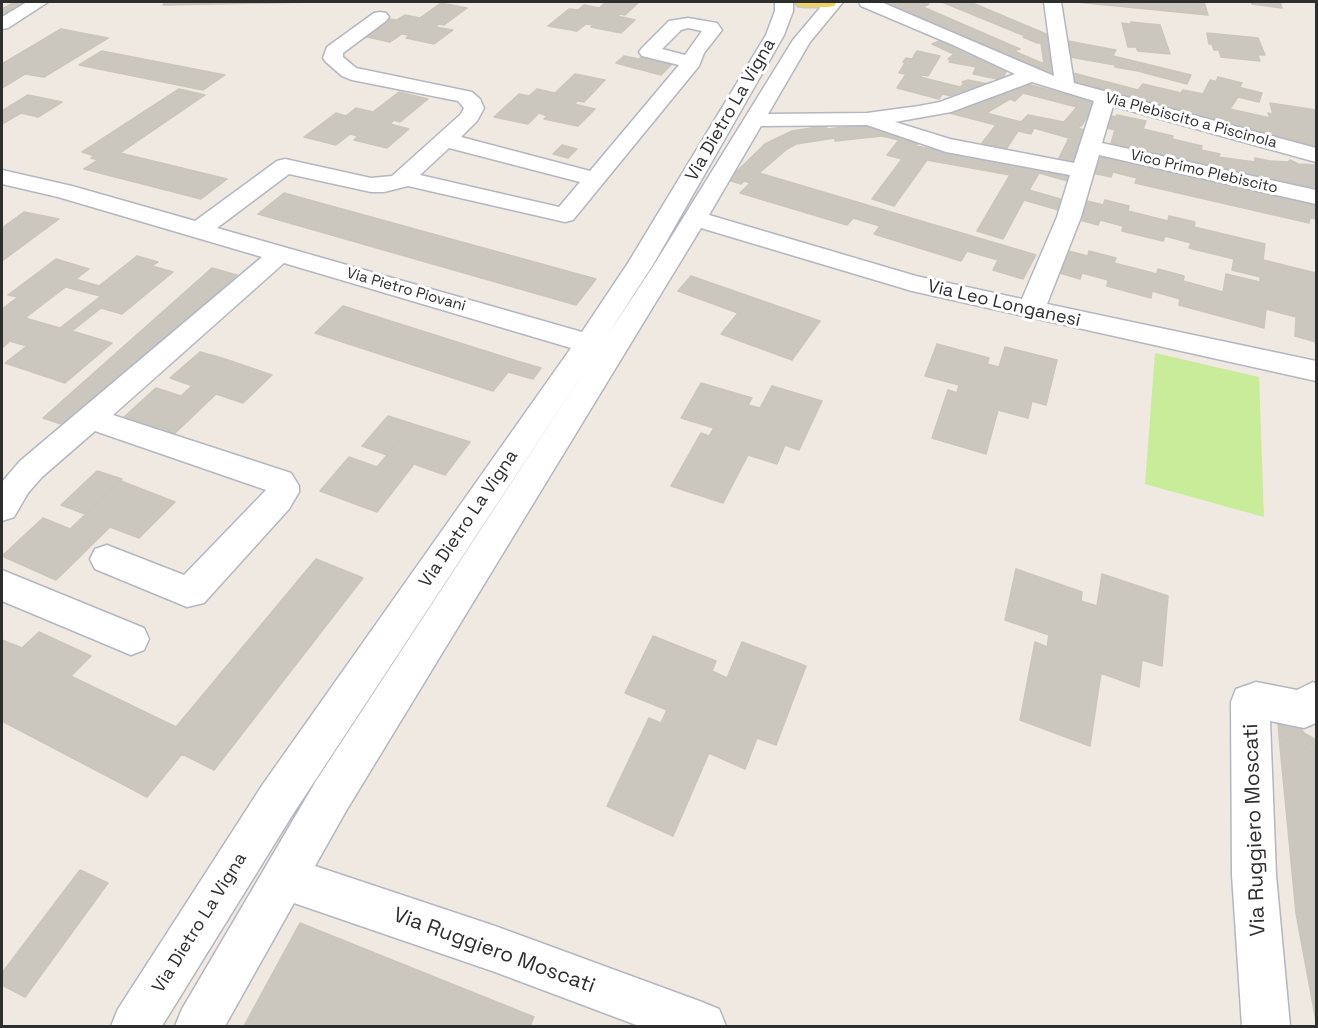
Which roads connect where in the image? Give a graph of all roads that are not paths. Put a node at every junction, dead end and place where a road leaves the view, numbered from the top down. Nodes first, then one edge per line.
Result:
1 (39, 2) edge
2 (784, 2) edge
3 (804, 2) edge
4 (828, 2) edge
5 (834, 2) edge
6 (867, 2) edge
7 (1053, 2) edge
8 (380, 17) dead end
9 (2, 24) edge
10 (692, 62) dead end
11 (1032, 75) junction
12 (1065, 87) junction
13 (1105, 98) junction
14 (867, 119) junction
15 (754, 120) junction
16 (446, 140) junction
17 (1091, 147) junction
18 (1317, 155) edge
19 (1083, 171) junction
20 (2, 177) edge
21 (404, 178) junction
22 (595, 179) junction
23 (1317, 197) edge
24 (695, 219) junction
25 (200, 229) junction
26 (280, 254) junction
27 (1031, 310) junction
28 (600, 347) junction
29 (1317, 371) edge
30 (89, 418) junction
31 (2, 508) edge
32 (107, 560) dead end
33 (2, 585) edge
34 (131, 639) dead end
35 (1313, 700) dead end
36 (284, 878) junction
37 (135, 1026) edge
38 (199, 1026) edge
39 (702, 1026) edge
40 (1266, 1026) edge

1 - 9 street
2 - 28 street, Via Dietro La Vigna
3 - 4 main road
5 - 15 street, Via Dietro La Vigna
6 - 11 street, Via Plebiscito a Piscinola
7 - 12 street
8 - 16 street
10 - 22 street
11 - 12 street, Via Plebiscito a Piscinola
11 - 14 street
12 - 13 street, Via Plebiscito a Piscinola
13 - 17 street
13 - 18 street, Via Plebiscito a Piscinola
14 - 15 street
14 - 19 street
15 - 24 street, Via Dietro La Vigna
16 - 21 street
16 - 22 street
17 - 19 street
17 - 23 street, Vico Primo Plebiscito
19 - 27 street
20 - 25 street, Via Pietro Piovani
21 - 22 street
21 - 25 street
24 - 27 street, Via Leo Longanesi
24 - 28 street, Via Dietro La Vigna
25 - 26 street, Via Pietro Piovani
26 - 28 street, Via Pietro Piovani
26 - 30 street
27 - 29 street, Via Leo Longanesi
28 - 36 street, Via Dietro La Vigna
28 - 37 street, Via Dietro La Vigna
30 - 31 street
30 - 32 street
33 - 34 street
35 - 40 street, Via Ruggiero Moscati
36 - 38 street, Via Dietro La Vigna
36 - 39 street, Via Ruggiero Moscati

